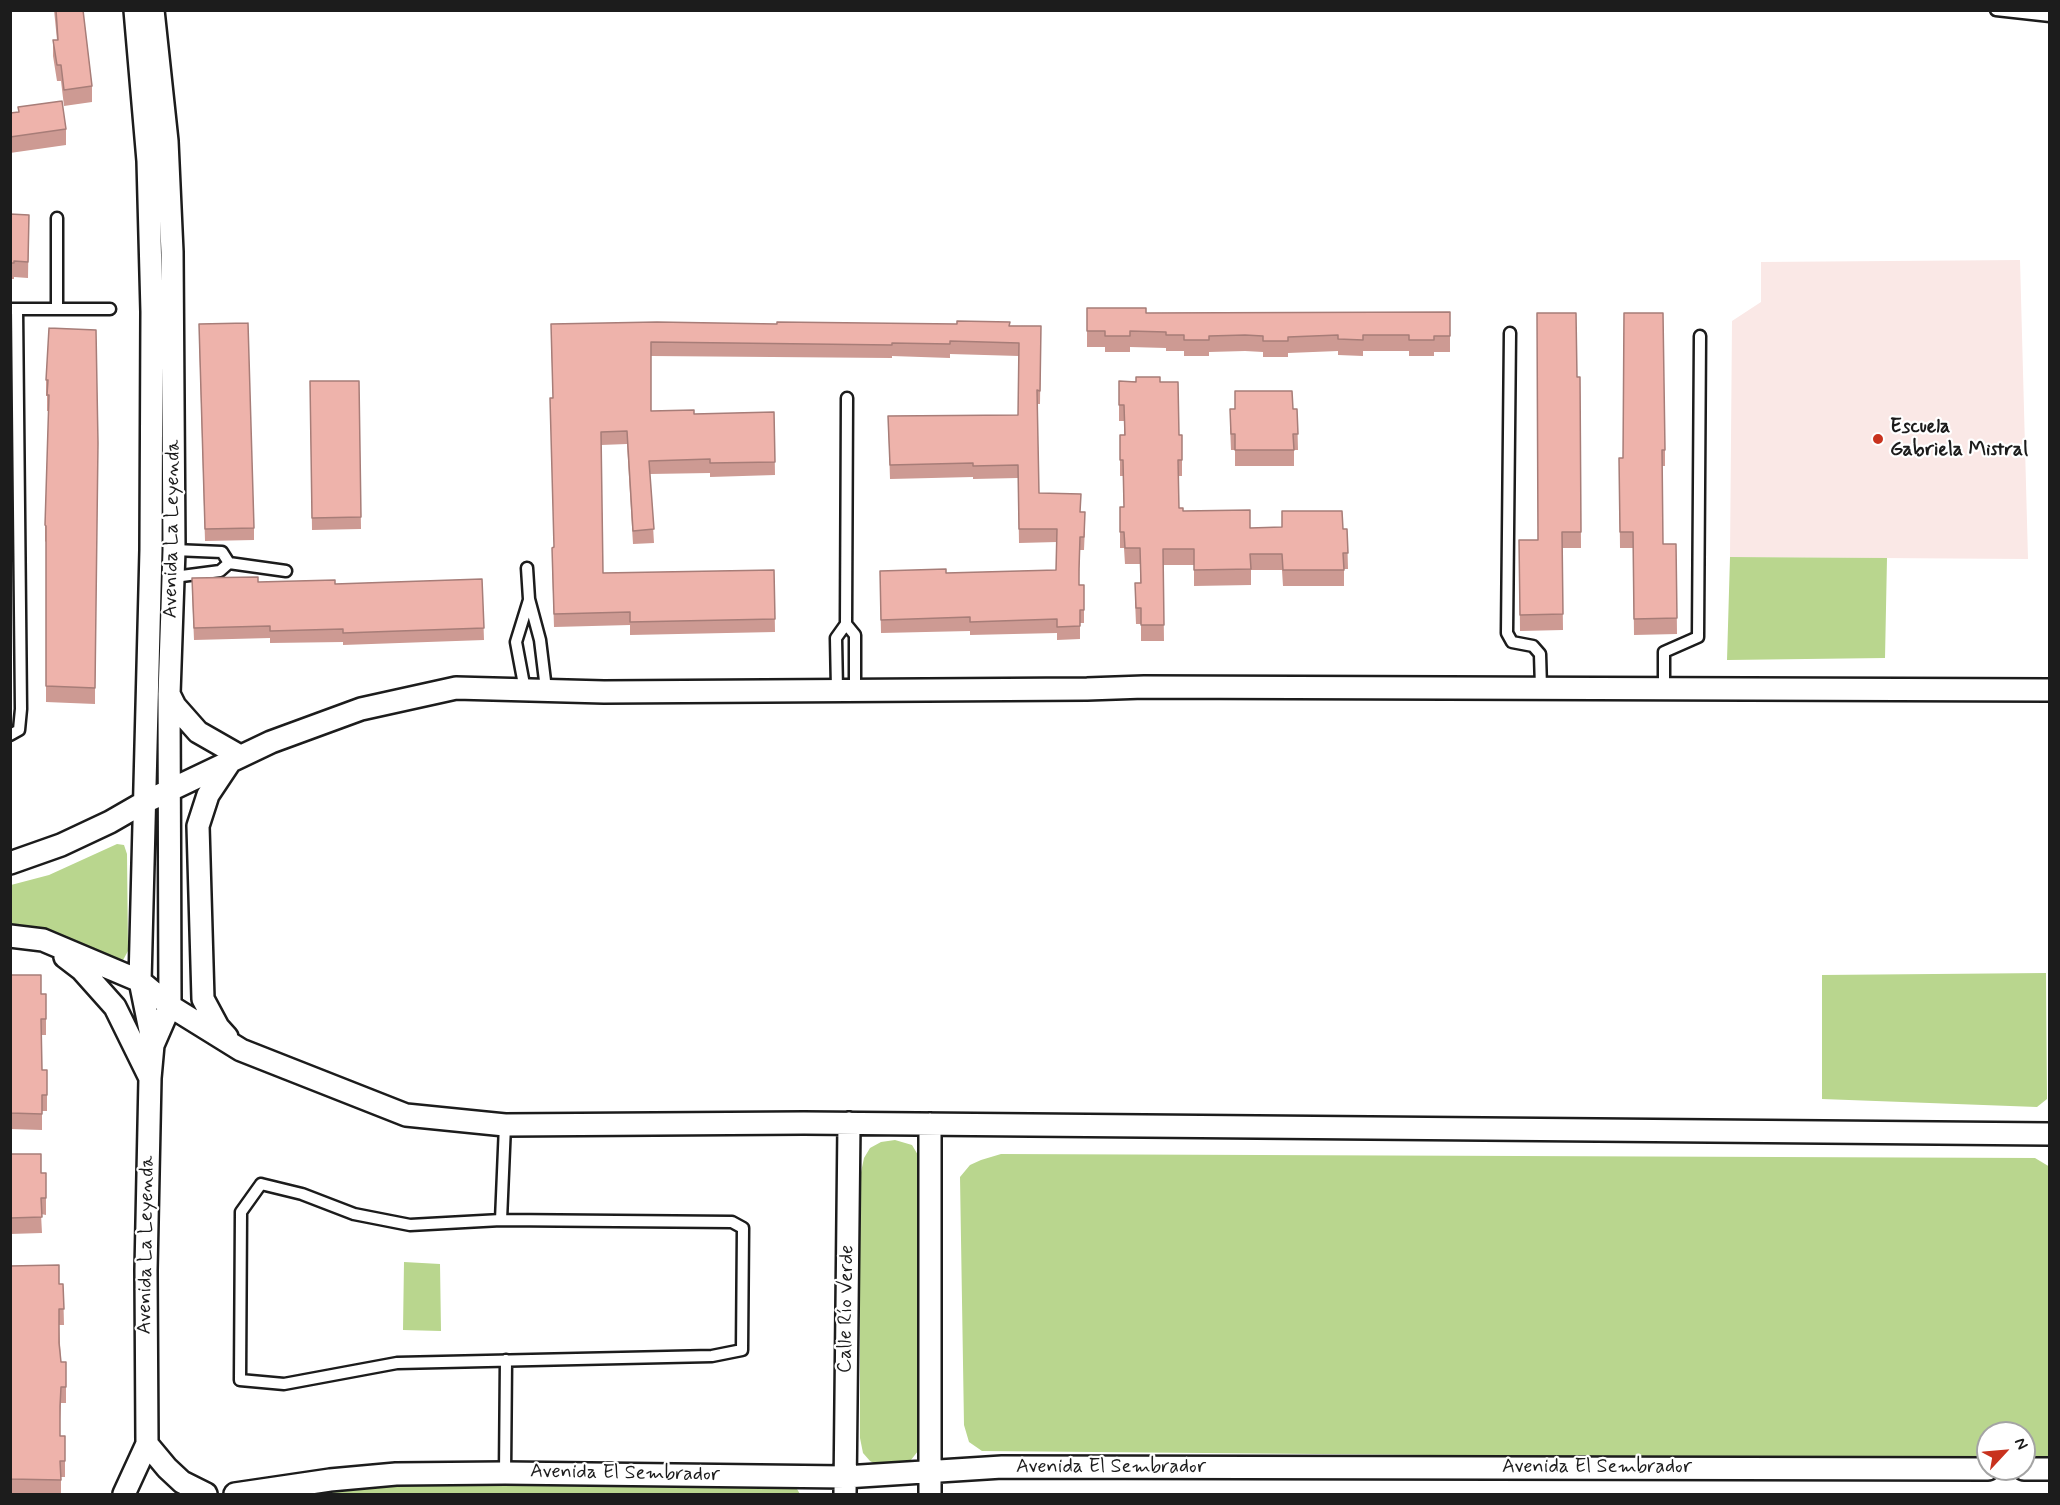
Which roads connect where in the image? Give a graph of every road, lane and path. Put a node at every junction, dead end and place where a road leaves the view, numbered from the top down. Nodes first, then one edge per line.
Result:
1 (135, 10) edge
2 (153, 10) edge
3 (1996, 10) edge
4 (2049, 16) edge
5 (57, 218) dead end
6 (57, 308) junction
7 (14, 309) edge
8 (110, 309) dead end
9 (1510, 333) dead end
10 (1700, 336) dead end
11 (847, 398) dead end
12 (174, 550) junction
13 (229, 563) junction
14 (527, 568) dead end
15 (286, 571) dead end
16 (174, 577) junction
17 (529, 599) junction
18 (846, 624) junction
19 (1541, 688) junction
20 (1664, 688) junction
21 (546, 689) junction
22 (525, 690) junction
23 (846, 690) junction
24 (2049, 690) edge
25 (169, 694) junction
26 (10, 735) edge
27 (236, 758) junction
28 (169, 791) junction
29 (144, 803) junction
30 (10, 863) edge
31 (10, 936) edge
32 (43, 940) junction
33 (140, 981) junction
34 (170, 1006) junction
35 (153, 1045) junction
36 (241, 1050) junction
37 (150, 1078) junction
38 (849, 1123) junction
39 (930, 1124) junction
40 (505, 1125) junction
41 (2049, 1134) edge
42 (501, 1220) junction
43 (506, 1360) junction
44 (147, 1444) junction
45 (1976, 1468) edge
46 (932, 1471) junction
47 (506, 1473) junction
48 (845, 1486) edge
49 (124, 1494) edge
50 (206, 1494) edge
51 (235, 1494) edge
52 (930, 1494) edge

1 - 29 street, Avenida La Leyenda
2 - 12 street, Avenida La Leyenda
3 - 4 lane
5 - 6 lane
6 - 7 lane
6 - 8 lane
7 - 26 lane
9 - 19 lane
10 - 20 lane
11 - 18 lane
12 - 13 lane
12 - 16 street, Avenida La Leyenda
13 - 15 lane
13 - 16 lane
14 - 17 lane
16 - 25 street, Avenida La Leyenda
17 - 21 lane
17 - 22 lane
18 - 23 lane
18 - 23 lane
19 - 20 street
19 - 23 street
20 - 24 street
21 - 22 street
21 - 23 street
22 - 27 street
25 - 27 street
25 - 28 street, Avenida La Leyenda
27 - 28 street
27 - 36 street
28 - 29 street
28 - 34 street, Avenida La Leyenda
29 - 30 street
29 - 33 street, Avenida La Leyenda
31 - 32 street
32 - 33 street
32 - 37 street
33 - 34 street
33 - 35 street, Avenida La Leyenda
34 - 35 street, Avenida La Leyenda
34 - 36 street
35 - 37 street, Avenida La Leyenda
36 - 40 street
37 - 44 street, Avenida La Leyenda
38 - 39 street
38 - 40 street
38 - 48 street, Calle Río Verde
39 - 41 street
39 - 46 street
40 - 42 lane
42 - 43 lane
42 - 43 lane
43 - 47 lane
44 - 49 street, Avenida La Leyenda
44 - 50 street
45 - 46 street, Avenida El Sembrador
46 - 48 street, Avenida El Sembrador
46 - 52 street
47 - 48 street, Avenida El Sembrador
47 - 51 street, Avenida El Sembrador

